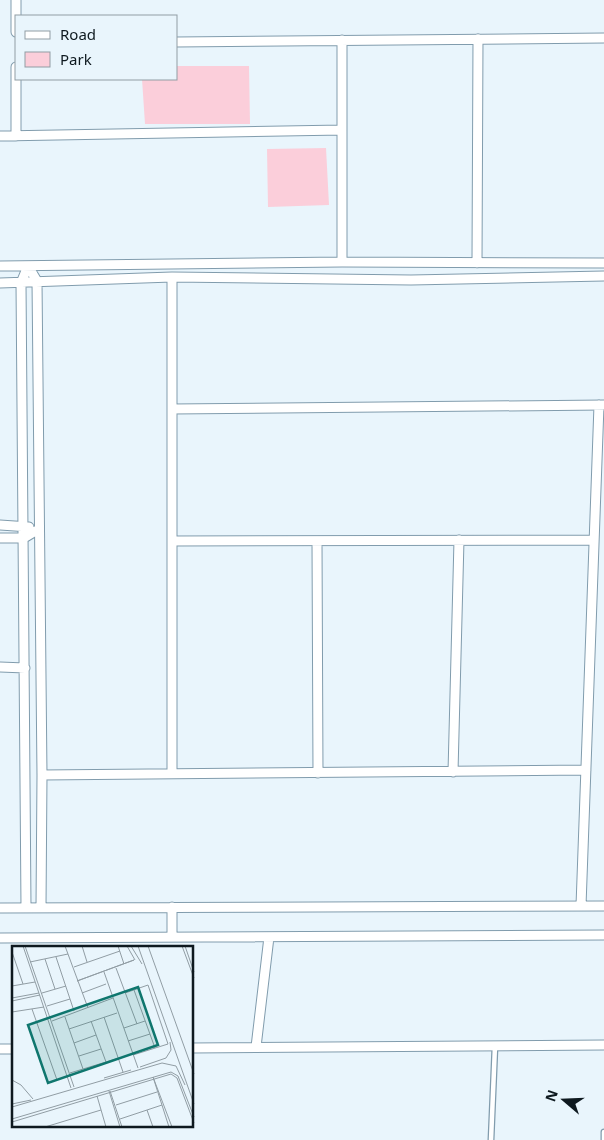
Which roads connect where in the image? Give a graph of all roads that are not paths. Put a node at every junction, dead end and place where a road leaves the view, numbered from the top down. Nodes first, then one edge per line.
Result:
1 (16, 0) edge
2 (16, 15) edge
3 (604, 38) edge
4 (478, 39) junction
5 (342, 40) junction
6 (178, 42) edge
7 (16, 80) edge
8 (342, 130) junction
9 (0, 136) edge
10 (16, 136) junction
11 (342, 262) junction
12 (410, 262) junction
13 (477, 263) junction
14 (604, 263) edge
15 (0, 266) edge
16 (28, 266) junction
17 (604, 276) edge
18 (172, 277) junction
19 (411, 280) junction
20 (37, 281) junction
21 (0, 282) edge
22 (21, 283) junction
23 (602, 405) edge
24 (172, 409) junction
25 (0, 525) edge
26 (24, 525) junction
27 (39, 529) junction
28 (0, 538) edge
29 (24, 538) junction
30 (317, 540) junction
31 (459, 540) junction
32 (594, 540) junction
33 (172, 541) junction
34 (0, 667) edge
35 (25, 668) junction
36 (586, 770) junction
37 (453, 772) junction
38 (318, 773) junction
39 (42, 774) junction
40 (172, 774) junction
41 (581, 906) junction
42 (604, 906) edge
43 (26, 907) junction
44 (172, 907) junction
45 (0, 908) edge
46 (41, 908) junction
47 (604, 935) edge
48 (172, 937) junction
49 (269, 937) junction
50 (0, 938) edge
51 (604, 1045) edge
52 (495, 1046) junction
53 (256, 1047) junction
54 (194, 1048) edge
55 (604, 1132) edge
56 (491, 1140) edge
57 (604, 1140) edge

1 - 2 street
3 - 4 street
4 - 5 street
4 - 13 street
5 - 6 street
5 - 8 street
7 - 10 street
8 - 10 street
8 - 11 street
9 - 10 street
11 - 12 street
11 - 16 street
12 - 13 street
12 - 19 street
13 - 14 street
15 - 16 street
16 - 20 street
16 - 22 street
17 - 19 street
18 - 19 street
18 - 20 street
18 - 24 street
20 - 22 street
20 - 27 street
21 - 22 street
22 - 26 street
23 - 24 street
23 - 32 street
24 - 33 street
25 - 26 street
26 - 27 street
26 - 29 street
27 - 29 street
27 - 39 street
28 - 29 street
29 - 35 street
30 - 31 street
30 - 33 street
30 - 38 street
31 - 32 street
31 - 37 street
32 - 36 street
33 - 40 street
34 - 35 street
35 - 43 street
36 - 37 street
36 - 41 street
37 - 38 street
38 - 40 street
39 - 40 street
39 - 46 street
41 - 42 street
41 - 44 street
43 - 45 street
43 - 46 street
44 - 46 street
44 - 48 street
47 - 49 street
48 - 49 street
48 - 50 street
49 - 53 street
51 - 52 street
52 - 53 street
52 - 56 lane
53 - 54 street
55 - 57 lane

